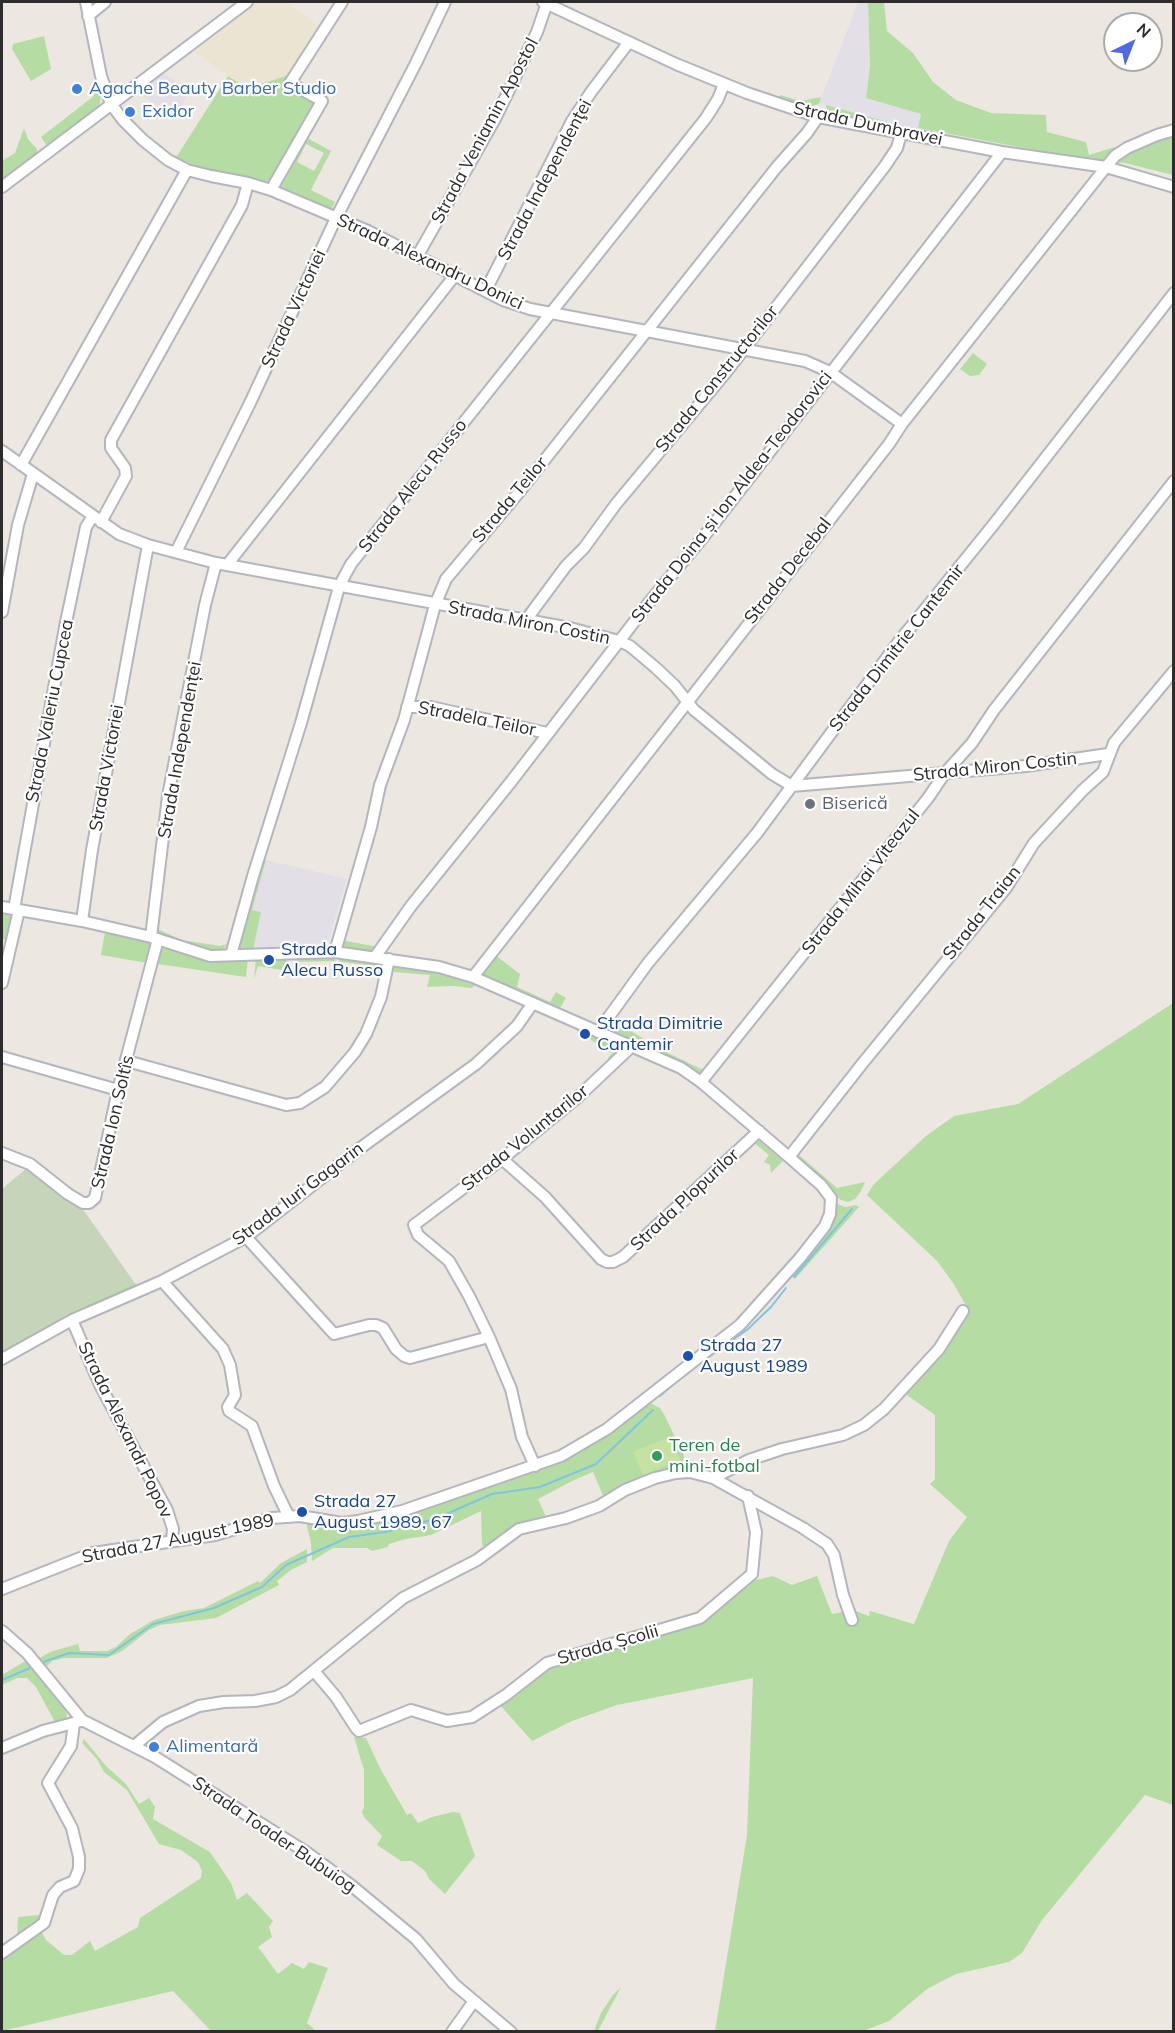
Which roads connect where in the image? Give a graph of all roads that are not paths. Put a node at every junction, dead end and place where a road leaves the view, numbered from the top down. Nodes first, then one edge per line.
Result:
1 (86, 2) edge
2 (105, 2) edge
3 (247, 2) edge
4 (342, 2) edge
5 (445, 2) edge
6 (545, 2) edge
7 (88, 16) junction
8 (629, 42) junction
9 (724, 84) junction
10 (111, 104) junction
11 (818, 117) junction
12 (1173, 130) edge
13 (901, 134) junction
14 (1002, 152) junction
15 (1106, 167) junction
16 (187, 170) junction
17 (248, 183) junction
18 (2, 187) edge
19 (1173, 187) edge
20 (271, 190) junction
21 (336, 218) junction
22 (418, 255) junction
23 (456, 274) junction
24 (486, 290) junction
25 (1173, 293) edge
26 (552, 313) junction
27 (646, 332) junction
28 (742, 350) junction
29 (830, 372) junction
30 (902, 424) junction
31 (2, 451) edge
32 (21, 465) junction
33 (33, 474) junction
34 (1173, 481) edge
35 (97, 519) junction
36 (148, 545) junction
37 (176, 552) junction
38 (221, 564) junction
39 (339, 587) junction
40 (435, 605) junction
41 (2, 612) edge
42 (526, 620) junction
43 (619, 641) junction
44 (1173, 671) edge
45 (687, 700) junction
46 (407, 707) junction
47 (547, 733) junction
48 (1108, 754) junction
49 (945, 773) junction
50 (792, 786) junction
51 (2, 907) edge
52 (16, 910) junction
53 (82, 921) junction
54 (155, 938) junction
55 (334, 952) junction
56 (231, 955) junction
57 (375, 957) junction
58 (389, 959) junction
59 (473, 977) junction
60 (2, 983) edge
61 (533, 1003) junction
62 (598, 1032) junction
63 (632, 1046) junction
64 (2, 1057) edge
65 (127, 1061) junction
66 (701, 1082) junction
67 (118, 1090) junction
68 (759, 1131) junction
69 (2, 1153) edge
70 (789, 1157) junction
71 (502, 1160) junction
72 (246, 1237) junction
73 (162, 1281) junction
74 (963, 1311) dead end
75 (72, 1320) junction
76 (489, 1337) junction
77 (2, 1359) edge
78 (535, 1466) junction
79 (713, 1478) junction
80 (748, 1496) junction
81 (289, 1517) junction
82 (172, 1540) junction
83 (2, 1589) edge
84 (852, 1620) dead end
85 (2, 1631) edge
86 (314, 1671) junction
87 (78, 1722) junction
88 (135, 1746) junction
89 (2, 1748) edge
90 (2, 1953) edge
91 (474, 2001) junction
92 (452, 2031) edge
93 (511, 2031) edge

1 - 7 street, Strada Alexandru Donici
2 - 7 street
3 - 10 street
4 - 20 street
5 - 21 street, Strada Victoriei
6 - 8 street, Strada Dumbravei
6 - 22 street, Strada Veniamin Apostol
7 - 10 street, Strada Alexandru Donici
8 - 9 street, Strada Dumbravei
8 - 24 street, Strada Independenţei
9 - 11 street, Strada Dumbravei
9 - 26 street, Strada Alecu Russo
10 - 16 street, Strada Alexandru Donici
10 - 18 street
11 - 13 street, Strada Dumbravei
11 - 27 street, Strada Teilor
12 - 15 street, Strada Decebal
13 - 14 street, Strada Dumbravei
13 - 28 street, Strada Constructorilor
14 - 15 street, Strada Dumbravei
14 - 29 street, Strada Doina și Ion Aldea-Teodorovici
15 - 19 street, Strada Dumbravei
15 - 30 street, Strada Decebal
16 - 17 street, Strada Alexandru Donici
16 - 32 street
17 - 20 street, Strada Alexandru Donici
17 - 35 street, Strada Valeriu Cupcea
20 - 21 street, Strada Alexandru Donici
21 - 22 street, Strada Alexandru Donici
21 - 37 street, Strada Victoriei
22 - 23 street, Strada Alexandru Donici
23 - 24 street, Strada Alexandru Donici
23 - 38 street, Strada Independenței
24 - 26 street, Strada Alexandru Donici
25 - 50 street, Strada Dimitrie Cantemir
26 - 27 street, Strada Alexandru Donici
26 - 39 street, Strada Alecu Russo
27 - 28 street, Strada Alexandru Donici
27 - 40 street, Strada Teilor
28 - 29 street, Strada Alexandru Donici
28 - 42 street, Strada Constructorilor
29 - 30 street, Strada Alexandru Donici
29 - 43 street, Strada Doina și Ion Aldea-Teodorovici
30 - 45 street, Strada Decebal
31 - 32 street, Strada Miron Costin
32 - 33 street, Strada Miron Costin
33 - 35 street, Strada Miron Costin
33 - 41 street
34 - 49 street, Strada Mihai Viteazul
35 - 36 street, Strada Miron Costin
35 - 52 street, Strada Valeriu Cupcea
36 - 37 street, Strada Miron Costin
36 - 53 street, Strada Victoriei
37 - 38 street, Strada Miron Costin
38 - 39 street, Strada Miron Costin
38 - 54 street, Strada Independenței
39 - 40 street, Strada Miron Costin
39 - 56 street, Strada Alecu Russo
40 - 42 street, Strada Miron Costin
40 - 46 street, Strada Teilor
42 - 43 street, Strada Miron Costin
43 - 45 street, Strada Miron Costin
43 - 47 street, Strada Doina și Ion Aldea-Teodorovici
44 - 48 street, Strada Traian
45 - 50 street, Strada Miron Costin
45 - 59 street, Strada Decebal
46 - 47 street, Stradela Teilor
46 - 55 street, Strada Teilor
47 - 57 street, Strada Doina și Ion Aldea-Teodorovici
48 - 49 street, Strada Miron Costin
48 - 70 street, Strada Traian
49 - 50 street, Strada Miron Costin
49 - 66 street, Strada Mihai Viteazul
50 - 62 street, Strada Dimitrie Cantemir
51 - 52 street
52 - 53 street
52 - 60 street, Strada Valeriu Cupcea
53 - 54 street
54 - 56 street
54 - 65 street, Strada Ion Soltîs
55 - 56 street
55 - 57 street
57 - 58 street
58 - 59 street
58 - 65 street
59 - 61 street
61 - 62 street
61 - 72 street, Strada Iuri Gagarin
62 - 63 street
63 - 66 street
63 - 71 street, Strada Voluntarilor
64 - 67 street
65 - 67 street, Strada Ion Soltîs
66 - 68 street
67 - 69 street, Strada Ion Soltîs
68 - 70 street
68 - 71 street, Strada Plopurilor
70 - 78 street, Strada 27 August 1989
71 - 76 street, Strada Voluntarilor
72 - 73 street, Strada Iuri Gagarin
72 - 76 street
73 - 75 street, Strada Iuri Gagarin
73 - 81 street, Strada 27 August 1989
74 - 79 street
75 - 77 street, Strada Iuri Gagarin
75 - 82 street, Strada Alexandr Popov
76 - 78 street
78 - 81 street, Strada 27 August 1989
79 - 80 street
79 - 86 street
80 - 84 street
80 - 86 street, Strada Școlii
81 - 82 street, Strada 27 August 1989
82 - 83 street, Strada 27 August 1989
85 - 87 street, Strada Toader Bubuiog
86 - 88 street
87 - 88 street, Strada Toader Bubuiog
87 - 89 street
87 - 90 street
88 - 91 street, Strada Toader Bubuiog
91 - 92 street
91 - 93 street, Strada Toader Bubuiog

